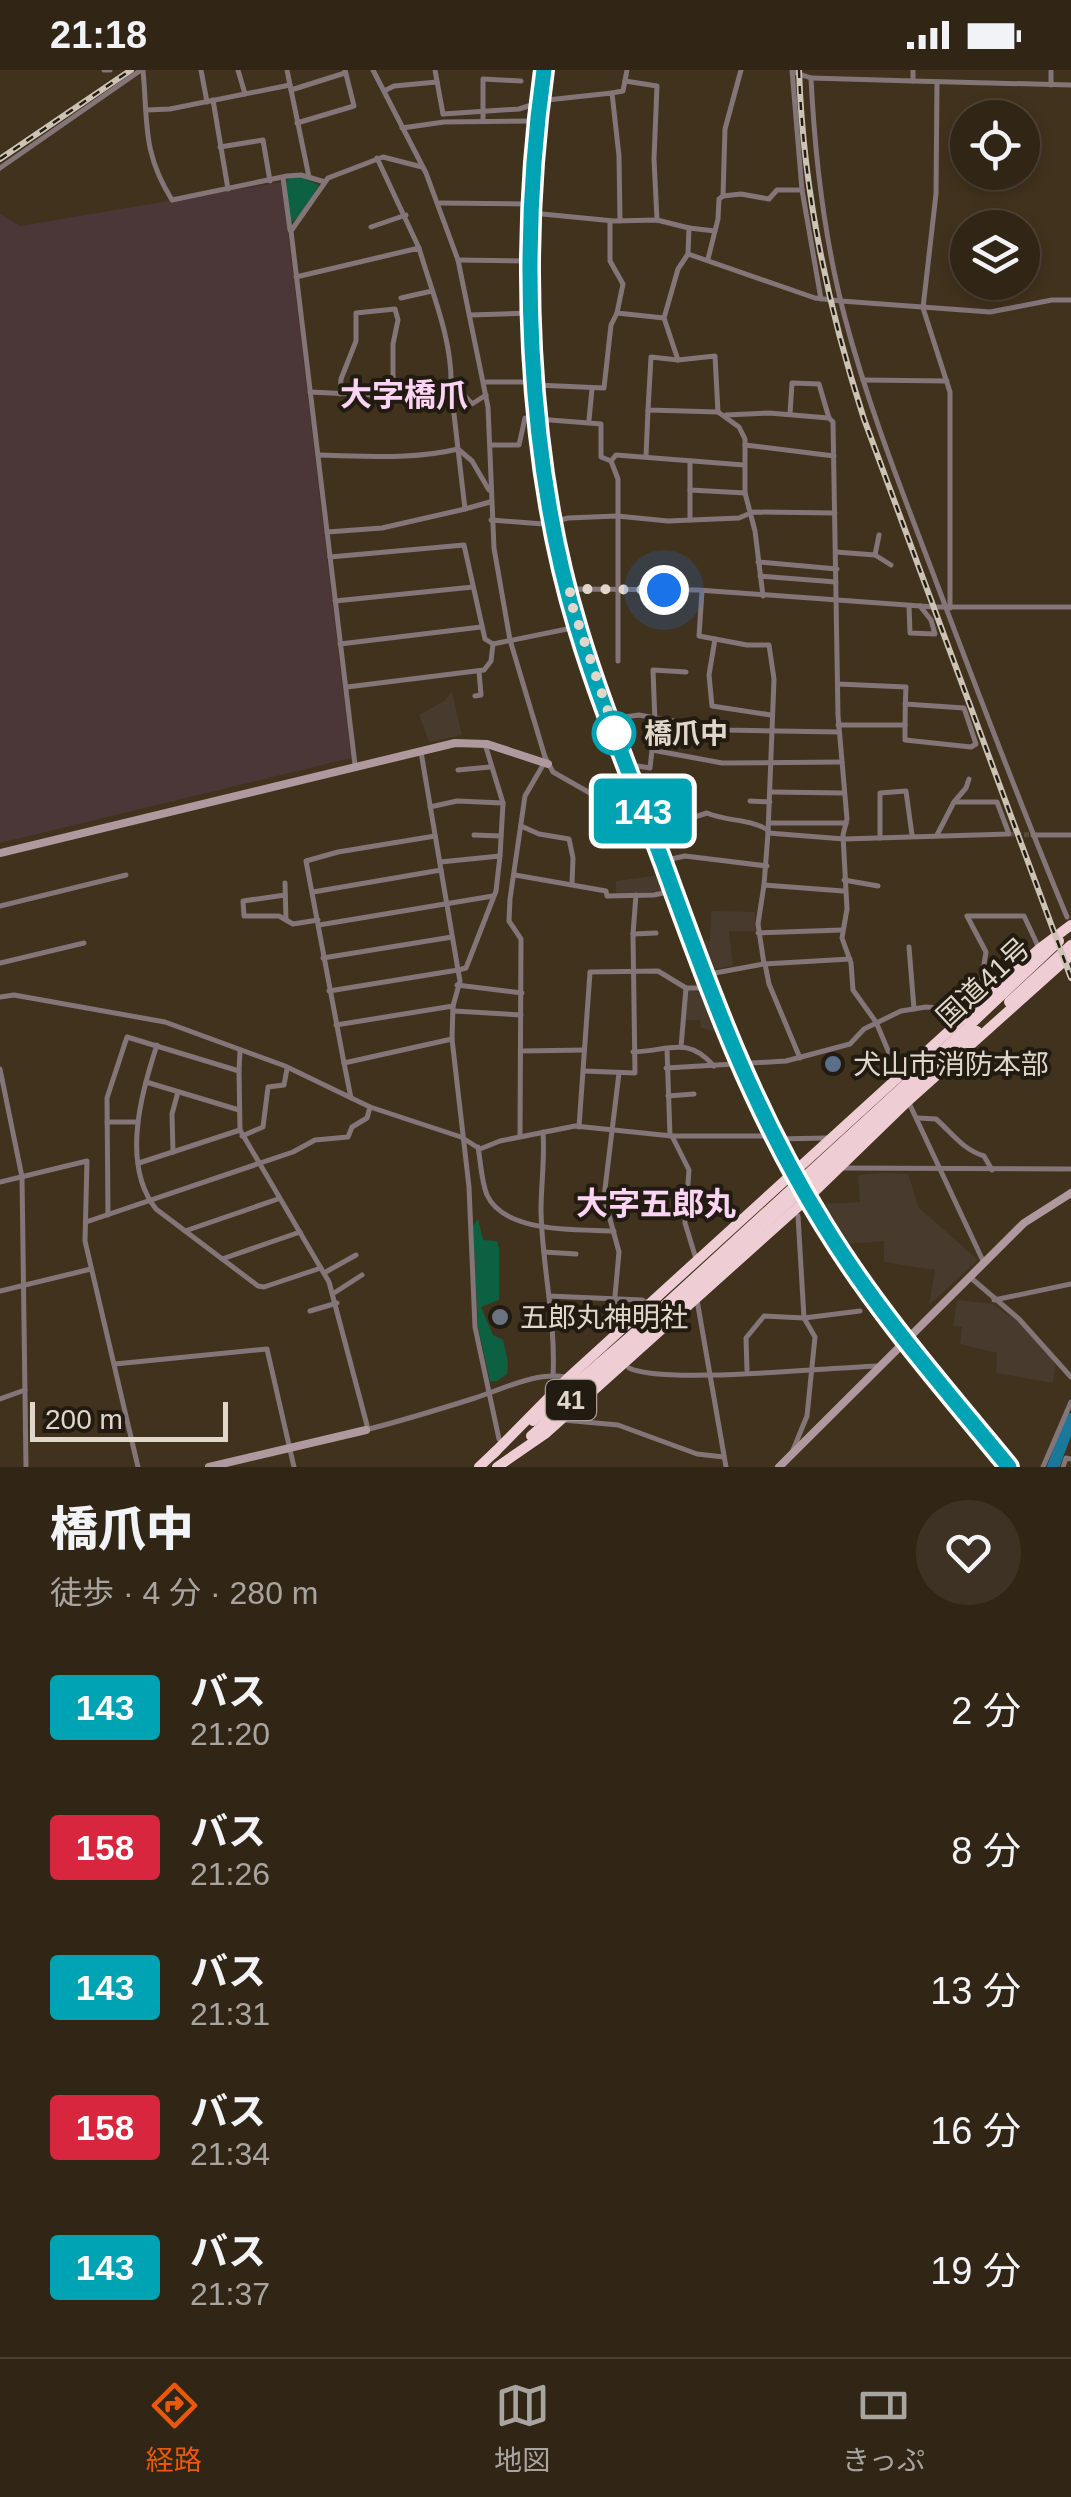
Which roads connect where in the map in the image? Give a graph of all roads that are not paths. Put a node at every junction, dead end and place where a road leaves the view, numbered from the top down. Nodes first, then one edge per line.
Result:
1 (142, 70) edge
2 (201, 70) edge
3 (238, 70) edge
4 (287, 70) edge
5 (373, 70) edge
6 (434, 70) edge
7 (544, 70) edge
8 (627, 70) edge
9 (741, 70) edge
10 (791, 70) edge
11 (913, 70) edge
12 (982, 70) edge
13 (1050, 70) edge
14 (345, 71) edge
15 (829, 73) edge
16 (811, 78) junction
17 (913, 80) junction
18 (521, 81) dead end
19 (438, 82) junction
20 (625, 82) junction
21 (936, 82) junction
22 (982, 84) junction
23 (1050, 85) junction
24 (1071, 85) edge
25 (290, 87) junction
26 (384, 91) junction
27 (245, 94) junction
28 (612, 94) junction
29 (210, 101) junction
30 (540, 101) junction
31 (146, 110) junction
32 (482, 112) junction
33 (444, 118) junction
34 (482, 121) junction
35 (538, 121) junction
36 (297, 124) junction
37 (402, 128) junction
38 (220, 147) junction
39 (377, 158) junction
40 (422, 167) junction
41 (0, 168) edge
42 (309, 177) junction
43 (282, 178) junction
44 (270, 181) junction
45 (325, 182) junction
46 (228, 189) junction
47 (802, 190) junction
48 (723, 196) junction
49 (440, 204) junction
50 (532, 208) junction
51 (406, 215) junction
52 (657, 220) junction
53 (610, 221) junction
54 (620, 222) junction
55 (372, 227) dead end
56 (689, 228) junction
57 (715, 231) junction
58 (290, 232) junction
59 (419, 248) junction
60 (688, 254) junction
61 (708, 259) junction
62 (458, 260) junction
63 (530, 261) junction
64 (296, 277) junction
65 (432, 291) junction
66 (401, 298) dead end
67 (821, 298) junction
68 (1071, 300) edge
69 (841, 301) junction
70 (923, 308) junction
71 (531, 313) junction
72 (617, 313) junction
73 (470, 314) junction
74 (664, 318) junction
75 (678, 360) junction
76 (863, 380) junction
77 (947, 380) junction
78 (484, 382) junction
79 (536, 384) junction
80 (592, 388) junction
81 (452, 390) junction
82 (310, 392) junction
83 (340, 394) junction
84 (393, 394) junction
85 (486, 396) junction
86 (648, 410) junction
87 (718, 412) junction
88 (790, 414) junction
89 (726, 415) junction
90 (539, 418) junction
91 (830, 418) junction
92 (589, 421) junction
93 (490, 445) junction
94 (745, 445) junction
95 (458, 448) junction
96 (318, 455) junction
97 (646, 456) junction
98 (834, 456) junction
99 (690, 460) junction
100 (611, 462) junction
101 (745, 465) junction
102 (690, 490) junction
103 (490, 492) junction
104 (745, 493) junction
105 (490, 502) junction
106 (465, 509) junction
107 (749, 513) junction
108 (835, 514) junction
109 (617, 516) junction
110 (491, 520) junction
111 (690, 520) junction
112 (553, 521) junction
113 (327, 532) junction
114 (879, 534) dead end
115 (836, 552) junction
116 (875, 555) junction
117 (330, 557) junction
118 (758, 562) junction
119 (892, 566) dead end
120 (837, 568) junction
121 (760, 576) junction
122 (837, 582) junction
123 (473, 587) junction
124 (617, 590) junction
125 (702, 591) junction
126 (568, 593) junction
127 (763, 596) junction
128 (335, 601) junction
129 (838, 602) junction
130 (910, 606) junction
131 (920, 606) junction
132 (948, 608) junction
133 (1071, 608) edge
134 (482, 626) junction
135 (577, 627) junction
136 (715, 639) junction
137 (510, 640) junction
138 (340, 644) junction
139 (493, 644) junction
140 (618, 660) dead end
141 (480, 671) junction
142 (686, 672) dead end
143 (838, 684) junction
144 (346, 688) junction
145 (474, 696) dead end
146 (906, 704) junction
147 (771, 715) junction
148 (655, 717) junction
149 (609, 719) junction
150 (905, 725) junction
151 (839, 728) junction
152 (771, 730) junction
153 (486, 744) junction
154 (421, 749) junction
155 (652, 750) junction
156 (842, 762) junction
157 (771, 763) junction
158 (355, 765) junction
159 (546, 765) junction
160 (490, 767) junction
161 (458, 770) dead end
162 (630, 774) junction
163 (969, 779) dead end
164 (771, 792) junction
165 (844, 792) junction
166 (503, 802) junction
167 (750, 802) dead end
168 (770, 802) junction
169 (954, 802) junction
170 (430, 807) junction
171 (846, 823) junction
172 (521, 826) junction
173 (650, 828) junction
174 (769, 829) junction
175 (474, 835) dead end
176 (912, 835) junction
177 (937, 835) junction
178 (1032, 835) junction
179 (1071, 835) edge
180 (435, 836) junction
181 (501, 836) junction
182 (880, 838) junction
183 (844, 839) junction
184 (0, 853) edge
185 (500, 856) junction
186 (662, 862) junction
187 (440, 866) junction
188 (767, 866) junction
189 (126, 875) dead end
190 (515, 875) junction
191 (844, 880) junction
192 (285, 883) dead end
193 (572, 884) junction
194 (764, 885) junction
195 (878, 886) dead end
196 (673, 890) junction
197 (844, 891) junction
198 (313, 892) junction
199 (285, 894) junction
200 (636, 895) junction
201 (493, 896) junction
202 (446, 903) junction
203 (0, 906) edge
204 (286, 920) junction
205 (318, 922) junction
206 (1070, 924) edge
207 (842, 930) junction
208 (758, 932) junction
209 (656, 933) dead end
210 (633, 934) junction
211 (452, 936) junction
212 (84, 942) dead end
213 (1071, 945) edge
214 (909, 946) dead end
215 (1039, 949) junction
216 (1071, 955) edge
217 (323, 958) junction
218 (850, 959) junction
219 (0, 963) edge
220 (764, 964) junction
221 (458, 970) junction
222 (981, 970) junction
223 (633, 972) junction
224 (704, 976) junction
225 (458, 985) junction
226 (686, 988) junction
227 (708, 988) junction
228 (329, 991) junction
229 (993, 991) junction
230 (522, 993) junction
231 (0, 997) edge
232 (974, 1007) junction
233 (453, 1008) junction
234 (914, 1009) junction
235 (521, 1015) junction
236 (876, 1022) junction
237 (336, 1025) junction
238 (973, 1028) junction
239 (452, 1039) junction
240 (157, 1045) junction
241 (681, 1047) junction
242 (667, 1049) junction
243 (584, 1050) junction
244 (240, 1051) junction
245 (522, 1051) junction
246 (633, 1052) junction
247 (800, 1058) junction
248 (344, 1063) junction
249 (739, 1065) junction
250 (714, 1066) junction
251 (288, 1067) junction
252 (0, 1068) edge
253 (666, 1068) junction
254 (239, 1071) junction
255 (584, 1071) junction
256 (619, 1074) junction
257 (899, 1076) junction
258 (145, 1081) junction
259 (178, 1092) junction
260 (694, 1094) dead end
261 (4, 1096) edge
262 (668, 1096) junction
263 (351, 1098) junction
264 (908, 1102) junction
265 (370, 1107) junction
266 (239, 1110) junction
267 (916, 1118) junction
268 (107, 1122) junction
269 (138, 1122) junction
270 (579, 1127) junction
271 (543, 1132) junction
272 (611, 1132) junction
273 (241, 1133) junction
274 (461, 1136) junction
275 (520, 1136) junction
276 (671, 1136) junction
277 (773, 1137) junction
278 (832, 1138) junction
279 (478, 1147) junction
280 (173, 1152) junction
281 (139, 1163) junction
282 (258, 1164) junction
283 (840, 1166) junction
284 (1071, 1169) edge
285 (940, 1170) junction
286 (992, 1170) junction
287 (793, 1172) junction
288 (22, 1177) junction
289 (0, 1182) edge
290 (1071, 1193) edge
291 (808, 1198) junction
292 (278, 1199) junction
293 (148, 1200) junction
294 (108, 1215) junction
295 (798, 1216) dead end
296 (86, 1222) junction
297 (542, 1227) junction
298 (185, 1230) junction
299 (300, 1232) junction
300 (614, 1232) junction
301 (544, 1252) junction
302 (576, 1254) dead end
303 (356, 1255) dead end
304 (222, 1259) junction
305 (697, 1262) junction
306 (984, 1263) junction
307 (91, 1269) junction
308 (323, 1271) junction
309 (362, 1276) dead end
310 (971, 1278) junction
311 (1071, 1284) edge
312 (23, 1285) junction
313 (0, 1291) edge
314 (334, 1293) junction
315 (550, 1296) junction
316 (697, 1297) junction
317 (614, 1300) junction
318 (994, 1300) junction
319 (337, 1302) junction
320 (650, 1305) junction
321 (310, 1311) dead end
322 (860, 1311) dead end
323 (804, 1318) junction
324 (612, 1329) dead end
325 (644, 1329) junction
326 (906, 1342) junction
327 (115, 1364) junction
328 (882, 1366) junction
329 (629, 1368) dead end
330 (811, 1368) junction
331 (748, 1372) junction
332 (712, 1374) junction
333 (553, 1376) junction
334 (1071, 1377) edge
335 (568, 1378) junction
336 (26, 1390) junction
337 (488, 1393) junction
338 (0, 1399) edge
339 (1071, 1402) edge
340 (560, 1419) junction
341 (367, 1429) junction
342 (499, 1438) dead end
343 (290, 1448) junction
344 (493, 1454) junction
345 (724, 1457) junction
346 (1071, 1459) edge
347 (790, 1460) edge
348 (513, 1462) edge
349 (26, 1467) edge
350 (138, 1467) edge
351 (209, 1467) edge
352 (294, 1467) edge
353 (479, 1467) edge
354 (497, 1467) edge
355 (726, 1467) edge
356 (779, 1467) edge
357 (1009, 1467) edge
358 (1044, 1467) edge
359 (1063, 1467) edge

1 - 31 street
1 - 41 street
2 - 29 street
3 - 27 street
4 - 25 street
5 - 26 street
6 - 19 street
7 - 30 main road
8 - 20 street
9 - 48 street
10 - 16 street
10 - 47 street
11 - 17 street
12 - 22 street
13 - 23 street
14 - 25 street
14 - 36 street
15 - 16 street
15 - 17 street
16 - 69 street
17 - 21 street
18 - 32 street
19 - 26 street
19 - 33 street
20 - 28 street
20 - 52 street
21 - 22 street
21 - 70 street
22 - 23 street
23 - 24 street
25 - 27 street
25 - 36 street
26 - 37 street
27 - 29 street
28 - 30 street
28 - 54 street
29 - 31 street
29 - 38 street
30 - 32 street
30 - 35 main road
31 - 46 street
32 - 33 street
32 - 34 street
33 - 34 street
33 - 37 street
34 - 35 street
35 - 50 main road
36 - 42 street
37 - 40 street
38 - 44 street
38 - 46 street
39 - 40 street
39 - 45 street
39 - 51 street
40 - 49 street
42 - 43 street
42 - 45 street
43 - 44 street
43 - 58 street
44 - 46 street
45 - 58 street
47 - 48 street
47 - 67 street
48 - 57 street
49 - 50 street
49 - 62 street
50 - 53 street
50 - 63 main road
51 - 55 street
51 - 59 street
52 - 54 street
52 - 56 street
53 - 54 street
53 - 72 street
56 - 57 street
56 - 60 street
57 - 61 street
58 - 64 street
59 - 64 street
59 - 65 street
60 - 61 street
60 - 74 street
61 - 67 street
62 - 63 street
62 - 73 street
63 - 71 main road
64 - 82 street
65 - 66 street
65 - 81 street
67 - 69 street
68 - 70 street
69 - 70 street
69 - 76 street
70 - 77 street
71 - 73 street
71 - 79 main road
72 - 74 street
72 - 80 street
73 - 78 street
74 - 75 street
75 - 86 street
75 - 87 street
76 - 77 street
76 - 132 street
77 - 132 street
78 - 79 street
78 - 85 street
79 - 80 street
79 - 90 main road
80 - 92 street
81 - 84 street
81 - 85 street
81 - 95 street
82 - 83 street
82 - 96 street
83 - 84 street
83 - 84 street
85 - 93 street
86 - 87 street
86 - 97 street
87 - 89 street
88 - 89 street
88 - 91 street
88 - 91 street
89 - 94 street
90 - 92 street
90 - 93 street
90 - 112 main road
91 - 98 street
92 - 100 street
93 - 103 street
94 - 98 street
94 - 101 street
95 - 96 street
95 - 103 street
95 - 106 street
96 - 113 street
97 - 99 street
97 - 100 street
98 - 108 street
99 - 101 street
99 - 102 street
100 - 109 street
101 - 104 street
102 - 104 street
102 - 111 street
103 - 105 street
104 - 107 street
105 - 106 street
105 - 110 street
106 - 113 street
107 - 108 street
107 - 111 street
107 - 118 street
108 - 115 street
109 - 111 street
109 - 112 street
109 - 124 street
110 - 112 street
110 - 137 street
112 - 126 main road
113 - 117 street
114 - 116 street
115 - 116 street
115 - 120 street
116 - 119 street
117 - 123 street
117 - 128 street
118 - 120 street
118 - 121 street
120 - 122 street
121 - 122 street
121 - 127 street
122 - 129 street
123 - 128 street
123 - 134 street
124 - 125 street
124 - 126 street
124 - 140 street
125 - 127 street
125 - 136 street
126 - 135 main road
127 - 129 street
128 - 138 street
129 - 130 street
129 - 143 street
130 - 131 street
130 - 131 street
131 - 132 street
132 - 133 street
132 - 178 street
134 - 138 street
134 - 139 street
135 - 137 street
135 - 149 main road
136 - 147 street
136 - 147 street
137 - 139 street
137 - 159 street
138 - 144 street
139 - 141 street
141 - 144 street
141 - 145 street
142 - 148 street
143 - 146 street
143 - 151 street
144 - 158 street
146 - 150 street
146 - 150 street
147 - 152 street
148 - 149 street
148 - 152 street
148 - 155 street
149 - 162 main road
150 - 151 street
151 - 152 street
151 - 156 street
152 - 157 street
153 - 154 street
153 - 159 street
153 - 160 street
154 - 158 street
154 - 170 street
155 - 157 street
155 - 162 street
156 - 157 street
156 - 165 street
157 - 164 street
158 - 184 street
159 - 172 street
159 - 173 street
160 - 161 street
160 - 166 street
162 - 173 main road
163 - 169 street
164 - 165 street
164 - 168 street
165 - 171 street
166 - 170 street
166 - 181 street
167 - 168 street
168 - 174 street
169 - 177 street
169 - 177 street
170 - 180 street
171 - 174 street
171 - 183 street
172 - 190 street
172 - 193 street
173 - 174 street
173 - 186 main road
174 - 183 street
174 - 188 street
175 - 181 street
176 - 177 street
176 - 182 street
176 - 182 street
178 - 179 street
178 - 206 street
180 - 187 street
180 - 198 street
181 - 185 street
182 - 183 street
183 - 191 street
185 - 187 street
185 - 201 street
186 - 188 street
186 - 196 main road
187 - 198 street
187 - 202 street
188 - 194 street
189 - 203 street
190 - 193 street
190 - 230 street
191 - 195 street
191 - 197 street
192 - 199 street
193 - 200 street
194 - 197 street
194 - 208 street
196 - 200 street
196 - 224 main road
197 - 207 street
198 - 205 street
199 - 204 street
199 - 204 street
200 - 210 street
201 - 202 street
201 - 221 street
202 - 205 street
202 - 211 street
204 - 205 street
205 - 217 street
206 - 215 highway
206 - 238 highway, 国道41号 / 41
207 - 208 street
207 - 218 street
208 - 220 street
209 - 210 street
210 - 223 street
211 - 217 street
211 - 221 street
212 - 219 street
213 - 238 highway, 国道41号 / 41
214 - 234 street
215 - 222 street
215 - 229 highway
216 - 264 highway
217 - 228 street
218 - 220 street
218 - 236 street
220 - 224 street
220 - 247 street
221 - 225 street
221 - 228 street
222 - 229 street
222 - 232 street
223 - 226 street
223 - 243 street
223 - 246 street
224 - 227 main road
225 - 230 street
225 - 233 street
226 - 227 street
226 - 241 street
227 - 249 main road
228 - 237 street
229 - 232 highway
230 - 235 street
231 - 244 street
232 - 234 street
232 - 257 highway
233 - 235 street
233 - 237 street
233 - 239 street
234 - 236 street
235 - 245 street
236 - 247 street
236 - 257 street
237 - 248 street
238 - 325 highway, 国道41号 / 41, bridge
239 - 248 street
239 - 274 street
240 - 254 street
240 - 258 street
240 - 268 street
241 - 242 street
241 - 250 street
242 - 246 street
242 - 253 street
243 - 245 street
243 - 255 street
244 - 251 street
244 - 254 street
245 - 275 street
246 - 256 street
247 - 249 street
248 - 263 street
249 - 250 street
249 - 277 main road
250 - 253 street
251 - 263 street
251 - 273 street
252 - 261 street
253 - 262 street
254 - 266 street
255 - 256 street
255 - 270 street
256 - 272 street
257 - 264 street
257 - 278 highway
258 - 259 street
258 - 269 street
259 - 266 street
259 - 280 street
260 - 262 street
261 - 288 street
262 - 276 street
263 - 265 street
264 - 267 street
264 - 283 highway
265 - 274 street
265 - 282 street
266 - 273 street
267 - 285 street
267 - 286 street
268 - 269 street
268 - 294 street
269 - 281 street
270 - 271 street
270 - 272 street
271 - 275 street
271 - 297 street
272 - 276 street
272 - 300 street
273 - 280 street
273 - 282 street
274 - 279 street
274 - 337 street
275 - 279 street
276 - 277 street
276 - 305 street
277 - 278 street
277 - 287 main road
278 - 287 highway
279 - 297 street
280 - 281 street
281 - 293 street
282 - 292 street
282 - 293 street
283 - 285 street
283 - 291 highway
284 - 286 street
285 - 286 street
285 - 306 street
287 - 291 main road
287 - 305 highway, 41
288 - 289 street
288 - 296 street
288 - 312 street
290 - 306 street
291 - 316 highway
291 - 326 main road
292 - 298 street
292 - 299 street
293 - 294 street
293 - 298 street
294 - 296 street
295 - 323 street
296 - 307 street
297 - 300 street
297 - 301 street
298 - 304 street
299 - 304 street
299 - 308 street
300 - 317 street
301 - 302 street
301 - 315 street
303 - 308 street
304 - 308 street
305 - 320 highway, 41
306 - 310 street
307 - 312 street
307 - 327 street
308 - 314 street
309 - 314 street
310 - 318 street
310 - 326 street
311 - 318 street
312 - 313 street
312 - 336 street
314 - 319 street
315 - 317 street
315 - 333 street
316 - 332 street
316 - 340 highway
317 - 320 street
317 - 324 street
318 - 334 street
319 - 321 street
319 - 341 street
320 - 335 highway, 41
322 - 323 street
323 - 330 street
323 - 331 street
325 - 344 highway, 国道41号 / 41
325 - 354 highway, 国道41号 / 41
326 - 328 street
326 - 357 main road
327 - 343 street
327 - 350 street
328 - 330 street
328 - 347 street
329 - 332 street
330 - 331 street
330 - 347 street
331 - 332 street
332 - 345 street
333 - 335 street
333 - 337 street
335 - 344 highway, 41
336 - 338 street
336 - 349 street
337 - 341 street
337 - 342 street
339 - 358 street
340 - 345 street
340 - 348 highway
341 - 343 street
343 - 351 street
343 - 352 street
344 - 353 highway, 国道41号 / 41
345 - 355 street
346 - 359 street
347 - 356 street
348 - 354 highway

